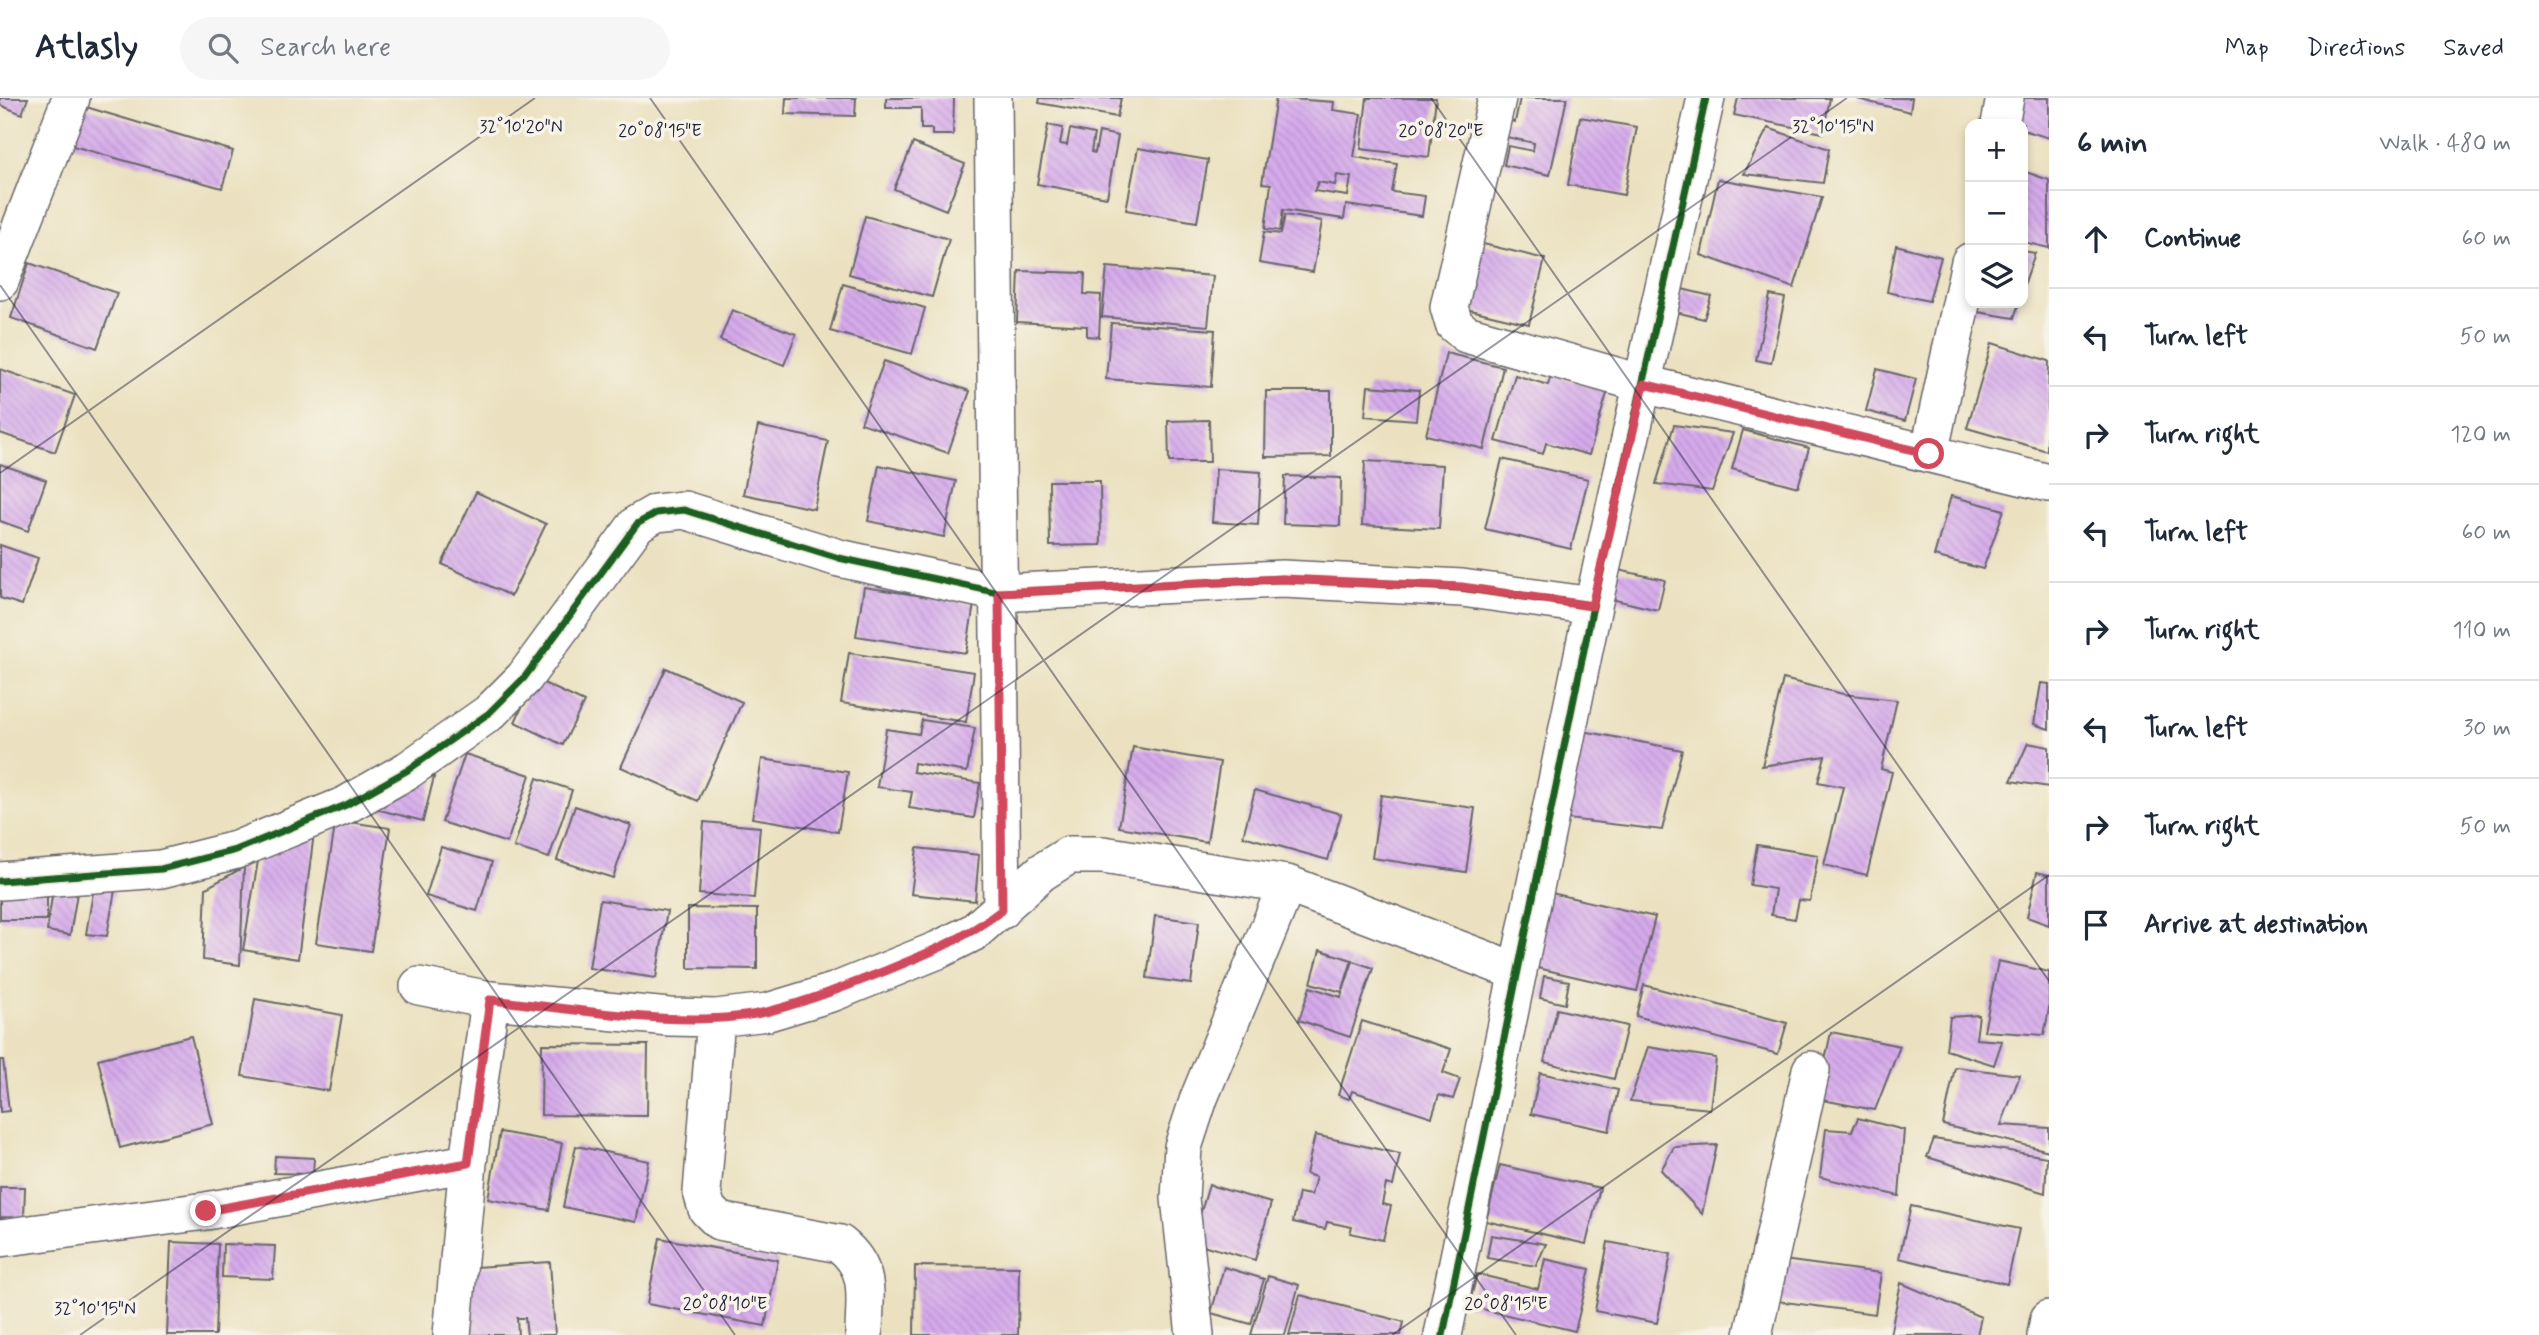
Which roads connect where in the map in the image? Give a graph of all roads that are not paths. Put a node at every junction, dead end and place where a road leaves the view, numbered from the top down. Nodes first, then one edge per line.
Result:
1 (71, 98) edge
2 (993, 98) edge
3 (1497, 98) edge
4 (1706, 98) edge
5 (2006, 98) edge
6 (2001, 119) edge
7 (0, 281) edge
8 (1965, 285) edge
9 (1644, 384) junction
10 (1929, 454) junction
11 (2049, 483) edge
12 (999, 593) junction
13 (1592, 606) junction
14 (0, 881) edge
15 (1287, 884) junction
16 (1002, 910) junction
17 (1518, 972) junction
18 (418, 986) dead end
19 (490, 1000) junction
20 (716, 1018) junction
21 (1811, 1070) dead end
22 (468, 1163) junction
23 (0, 1238) edge
24 (2049, 1319) edge
25 (452, 1335) edge
26 (864, 1335) edge
27 (1195, 1335) edge
28 (1443, 1335) edge
29 (1753, 1335) edge
30 (2046, 1335) edge

1 - 7 street
2 - 12 street
3 - 9 street
4 - 9 street
5 - 6 street
8 - 10 street
9 - 10 street
9 - 13 street
10 - 11 street
12 - 13 street
12 - 14 street
12 - 16 street
13 - 17 street
15 - 16 street
15 - 17 street
15 - 27 street
16 - 20 street
17 - 28 street
18 - 19 street
19 - 20 street
19 - 22 street
20 - 26 street
21 - 29 street
22 - 23 street
22 - 25 street
24 - 30 street

